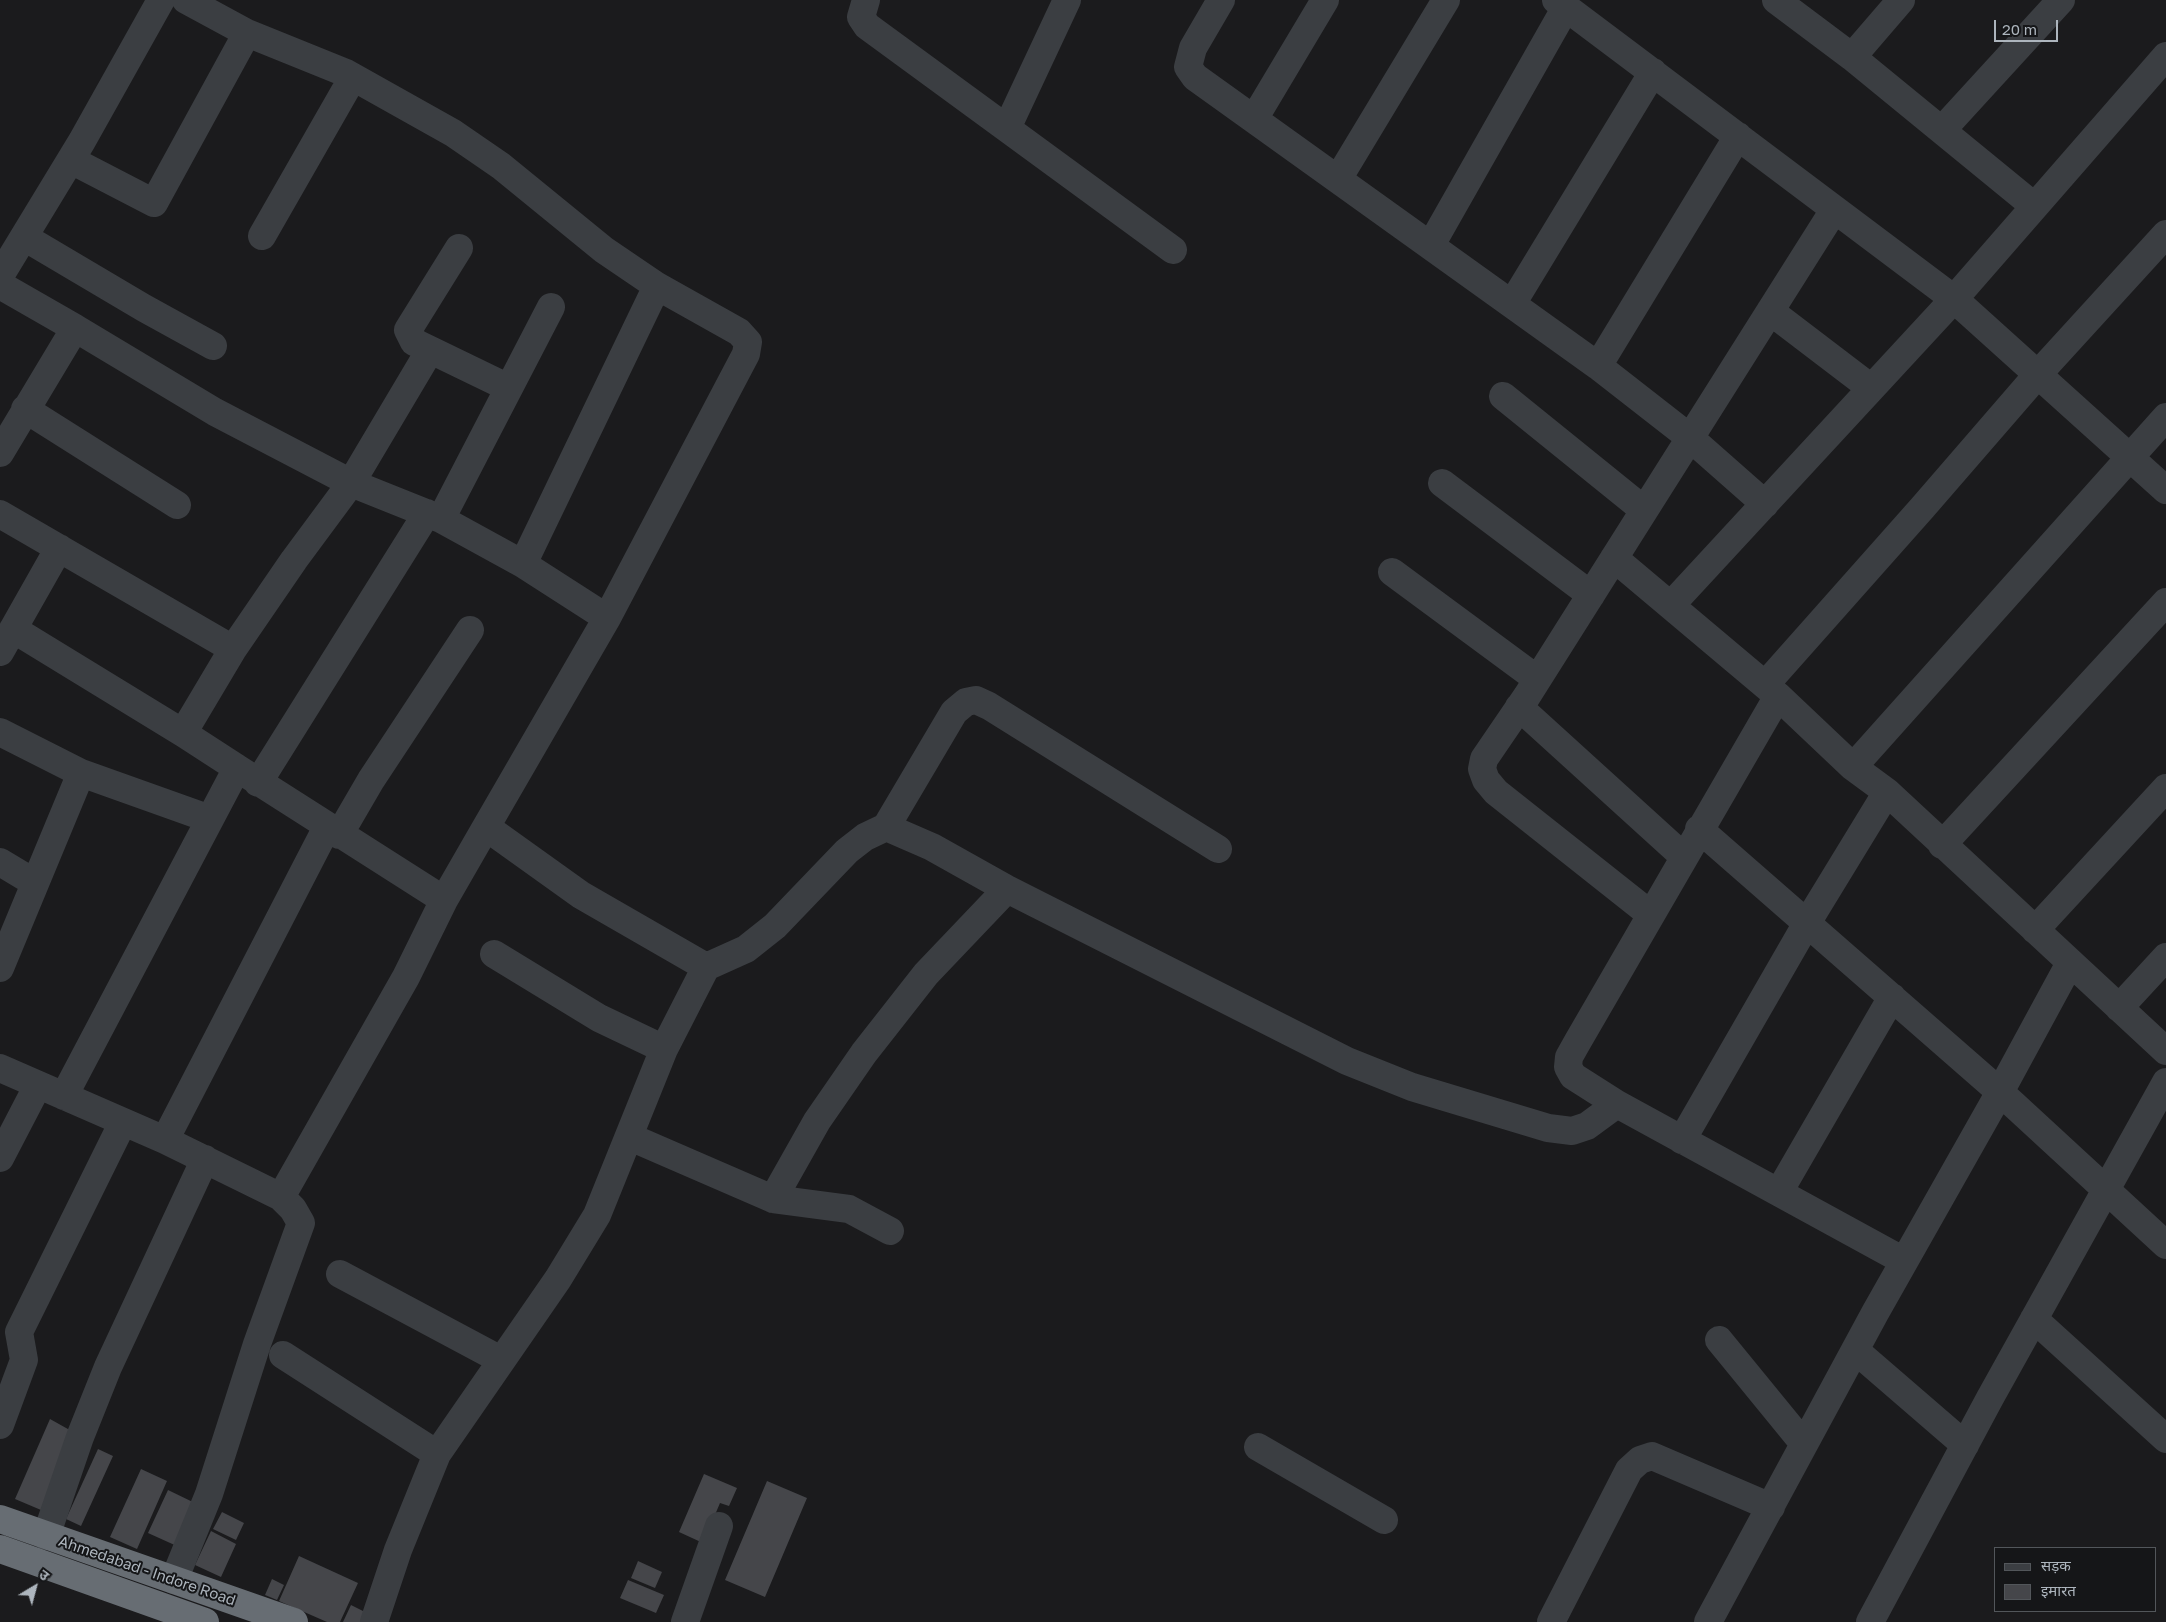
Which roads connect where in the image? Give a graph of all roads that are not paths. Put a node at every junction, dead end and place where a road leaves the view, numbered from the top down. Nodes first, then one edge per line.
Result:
1 (160, 0) edge
2 (186, 0) edge
3 (866, 0) edge
4 (1066, 0) edge
5 (1221, 0) edge
6 (1325, 0) edge
7 (1446, 0) edge
8 (1776, 0) edge
9 (1901, 0) edge
10 (2061, 0) edge
11 (1561, 4) edge
12 (247, 33) junction
13 (2166, 56) edge
14 (1852, 57) junction
15 (1653, 72) junction
16 (353, 77) junction
17 (1254, 119) junction
18 (1007, 128) junction
19 (1942, 130) junction
20 (1738, 136) junction
21 (71, 160) junction
22 (1338, 179) junction
23 (2034, 206) junction
24 (1834, 210) junction
25 (2166, 234) edge
26 (262, 236) dead end
27 (24, 237) junction
28 (1431, 245) junction
29 (459, 248) dead end
30 (1173, 250) dead end
31 (0, 276) edge
32 (0, 285) edge
33 (657, 286) junction
34 (1954, 298) junction
35 (1512, 304) junction
36 (550, 307) dead end
37 (1770, 311) junction
38 (75, 328) junction
39 (213, 346) dead end
40 (430, 350) junction
41 (1598, 366) junction
42 (2039, 373) junction
43 (509, 388) junction
44 (1872, 388) junction
45 (1503, 396) dead end
46 (25, 409) junction
47 (2166, 417) edge
48 (1689, 437) junction
49 (0, 453) edge
50 (2130, 456) junction
51 (351, 483) junction
52 (1442, 483) dead end
53 (2166, 490) edge
54 (1764, 504) junction
55 (177, 505) dead end
56 (1644, 510) junction
57 (0, 514) edge
58 (434, 516) junction
59 (59, 548) junction
60 (1614, 558) junction
61 (523, 564) junction
62 (1392, 572) dead end
63 (1591, 595) junction
64 (2166, 602) edge
65 (1671, 605) junction
66 (607, 618) junction
67 (470, 630) dead end
68 (6, 641) edge
69 (233, 649) junction
70 (1537, 679) junction
71 (1771, 690) junction
72 (1519, 707) junction
73 (0, 732) edge
74 (184, 732) junction
75 (1853, 766) junction
76 (81, 773) junction
77 (248, 776) junction
78 (2166, 788) edge
79 (1887, 792) junction
80 (210, 818) junction
81 (486, 827) junction
82 (886, 827) junction
83 (1699, 829) junction
84 (333, 831) junction
85 (1942, 845) junction
86 (1218, 850) dead end
87 (1683, 856) junction
88 (0, 862) edge
89 (35, 883) junction
90 (1007, 889) junction
91 (444, 900) junction
92 (1650, 914) junction
93 (1807, 923) junction
94 (2035, 930) junction
95 (494, 954) dead end
96 (2166, 957) edge
97 (1, 963) edge
98 (2070, 963) junction
99 (706, 967) junction
100 (1892, 997) junction
101 (2119, 1008) junction
102 (664, 1049) junction
103 (2166, 1051) edge
104 (0, 1068) edge
105 (2166, 1082) edge
106 (38, 1085) junction
107 (2000, 1092) junction
108 (64, 1096) junction
109 (1617, 1104) junction
110 (123, 1122) junction
111 (630, 1136) junction
112 (165, 1140) junction
113 (1682, 1140) junction
114 (0, 1158) edge
115 (205, 1158) junction
116 (2106, 1189) junction
117 (1779, 1192) junction
118 (281, 1198) junction
119 (773, 1199) junction
120 (890, 1230) dead end
121 (2166, 1245) edge
122 (1904, 1261) junction
123 (340, 1274) dead end
124 (2034, 1319) junction
125 (1719, 1340) dead end
126 (1855, 1350) junction
127 (283, 1355) dead end
128 (501, 1360) junction
129 (7, 1383) edge
130 (0, 1425) edge
131 (2166, 1439) edge
132 (1804, 1444) junction
133 (1965, 1445) junction
134 (1258, 1447) dead end
135 (437, 1454) junction
136 (1771, 1507) junction
137 (0, 1519) edge
138 (1384, 1520) dead end
139 (719, 1526) dead end
140 (46, 1536) junction
141 (0, 1548) edge
142 (174, 1580) junction
143 (205, 1622) edge
144 (294, 1622) edge
145 (374, 1622) edge
146 (685, 1622) edge
147 (1551, 1622) edge
148 (1708, 1622) edge
149 (1870, 1622) edge

1 - 21 street
2 - 12 street
3 - 18 street
4 - 18 street
5 - 17 street
6 - 17 street
7 - 22 street
8 - 14 street
9 - 14 street
10 - 19 street
11 - 15 street
11 - 28 street
12 - 16 street
12 - 21 street
13 - 23 street
14 - 19 street
15 - 20 street
15 - 35 street
16 - 26 street
16 - 33 street
17 - 22 street
18 - 30 street
19 - 23 street
20 - 24 street
20 - 41 street
21 - 27 street
22 - 28 street
23 - 34 street
24 - 34 street
24 - 37 street
25 - 42 street
27 - 31 street
27 - 39 street
28 - 35 street
29 - 40 street
32 - 38 street
33 - 61 street
33 - 66 street
34 - 42 street
34 - 44 street
35 - 41 street
36 - 43 street
37 - 44 street
37 - 48 street
38 - 46 street
38 - 51 street
40 - 43 street
40 - 51 street
41 - 48 street
42 - 50 street
42 - 71 street
43 - 58 street
44 - 54 street
45 - 56 street
46 - 49 street
46 - 55 street
47 - 50 street
48 - 54 street
48 - 56 street
50 - 53 street
50 - 75 street
51 - 58 street
51 - 69 street
52 - 63 street
54 - 65 street
56 - 60 street
57 - 59 street
58 - 61 street
58 - 77 street
59 - 68 street
59 - 69 street
60 - 63 street
60 - 65 street
61 - 66 street
62 - 70 street
63 - 70 street
64 - 85 street
65 - 71 street
66 - 81 street
67 - 84 street
68 - 74 street
69 - 74 street
70 - 72 street
71 - 75 street
71 - 83 street
72 - 87 street
72 - 92 street
73 - 76 street
74 - 77 street
75 - 79 street
76 - 80 street
76 - 89 street
77 - 80 street
77 - 84 street
78 - 94 street
79 - 85 street
79 - 93 street
80 - 108 street
81 - 91 street
81 - 99 street
82 - 86 street
82 - 90 street
82 - 99 street
83 - 87 street
83 - 93 street
84 - 91 street
84 - 112 street
85 - 94 street
87 - 92 street
88 - 89 street
89 - 97 street
90 - 109 street
90 - 119 street
91 - 118 street
92 - 109 street
93 - 100 street
93 - 113 street
94 - 98 street
95 - 102 street
96 - 101 street
98 - 101 street
98 - 107 street
99 - 102 street
100 - 107 street
100 - 117 street
101 - 103 street
102 - 111 street
104 - 106 street
105 - 116 street
106 - 108 street
106 - 114 street
107 - 116 street
107 - 122 street
108 - 110 street
109 - 113 street
110 - 112 street
110 - 129 street
111 - 119 street
111 - 128 street
112 - 115 street
113 - 117 street
115 - 118 street
115 - 140 street
116 - 121 street
116 - 124 street
117 - 122 street
118 - 142 street
119 - 120 street
122 - 126 street
123 - 128 street
124 - 131 street
124 - 133 street
125 - 132 street
126 - 132 street
126 - 133 street
127 - 135 street
128 - 135 street
129 - 130 street
132 - 136 street
133 - 149 street
134 - 138 street
135 - 145 street
136 - 147 street
136 - 148 street
137 - 140 highway, Ahmedabad - Indore Road
139 - 146 street
140 - 142 highway, Ahmedabad - Indore Road
141 - 143 highway, Ahmedabad - Indore Road
142 - 144 highway, Ahmedabad - Indore Road

